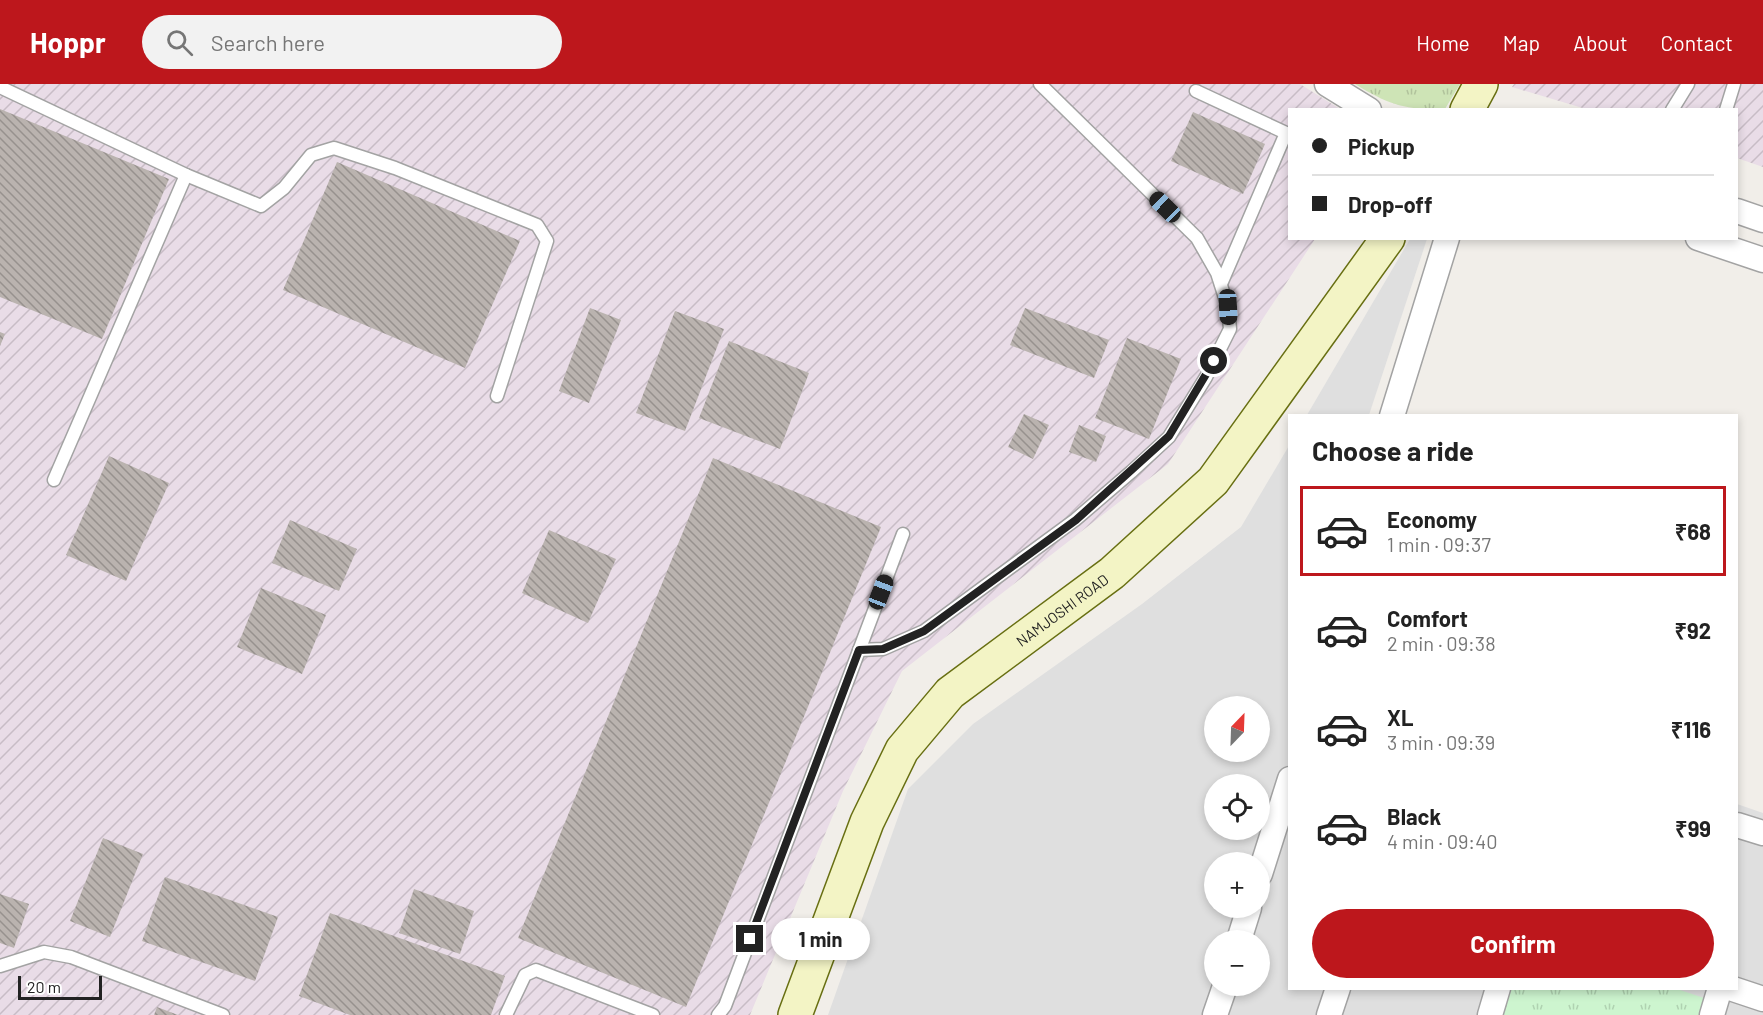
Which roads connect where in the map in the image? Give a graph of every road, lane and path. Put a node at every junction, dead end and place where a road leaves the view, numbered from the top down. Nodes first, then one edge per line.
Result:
1 (1040, 84) edge
2 (1327, 84) edge
3 (1481, 84) edge
4 (1688, 84) edge
5 (1734, 84) edge
6 (0, 87) edge
7 (1196, 91) dead end
8 (1366, 108) edge
9 (1468, 108) edge
10 (1673, 108) edge
11 (1727, 108) edge
12 (186, 175) junction
13 (1738, 211) edge
14 (1763, 220) edge
15 (1387, 240) edge
16 (1446, 240) edge
17 (1704, 240) edge
18 (1763, 260) edge
19 (1221, 284) junction
20 (497, 396) dead end
21 (1393, 414) edge
22 (54, 480) dead end
23 (903, 534) dead end
24 (859, 650) junction
25 (1288, 786) edge
26 (1738, 825) edge
27 (1763, 833) edge
28 (1267, 852) edge
29 (0, 966) edge
30 (1337, 990) edge
31 (1497, 990) edge
32 (1719, 990) edge
33 (1736, 990) edge
34 (1222, 996) edge
35 (1763, 999) edge
36 (223, 1015) edge
37 (506, 1015) edge
38 (653, 1015) edge
39 (718, 1015) edge
40 (795, 1015) edge
41 (1215, 1015) edge
42 (1329, 1015) edge
43 (1490, 1015) edge
44 (1712, 1015) edge

1 - 19 lane
2 - 8 street
3 - 9 main road
4 - 10 lane
5 - 11 lane
6 - 12 lane
7 - 19 lane
12 - 20 lane
12 - 22 lane
13 - 14 street
15 - 40 main road, NAMJOSHI ROAD
16 - 21 street
17 - 18 street
19 - 24 lane
23 - 24 lane
24 - 39 lane
25 - 28 street
26 - 27 street
29 - 36 lane
30 - 42 street
31 - 43 street
32 - 44 street
33 - 35 street
34 - 41 street
37 - 38 lane

